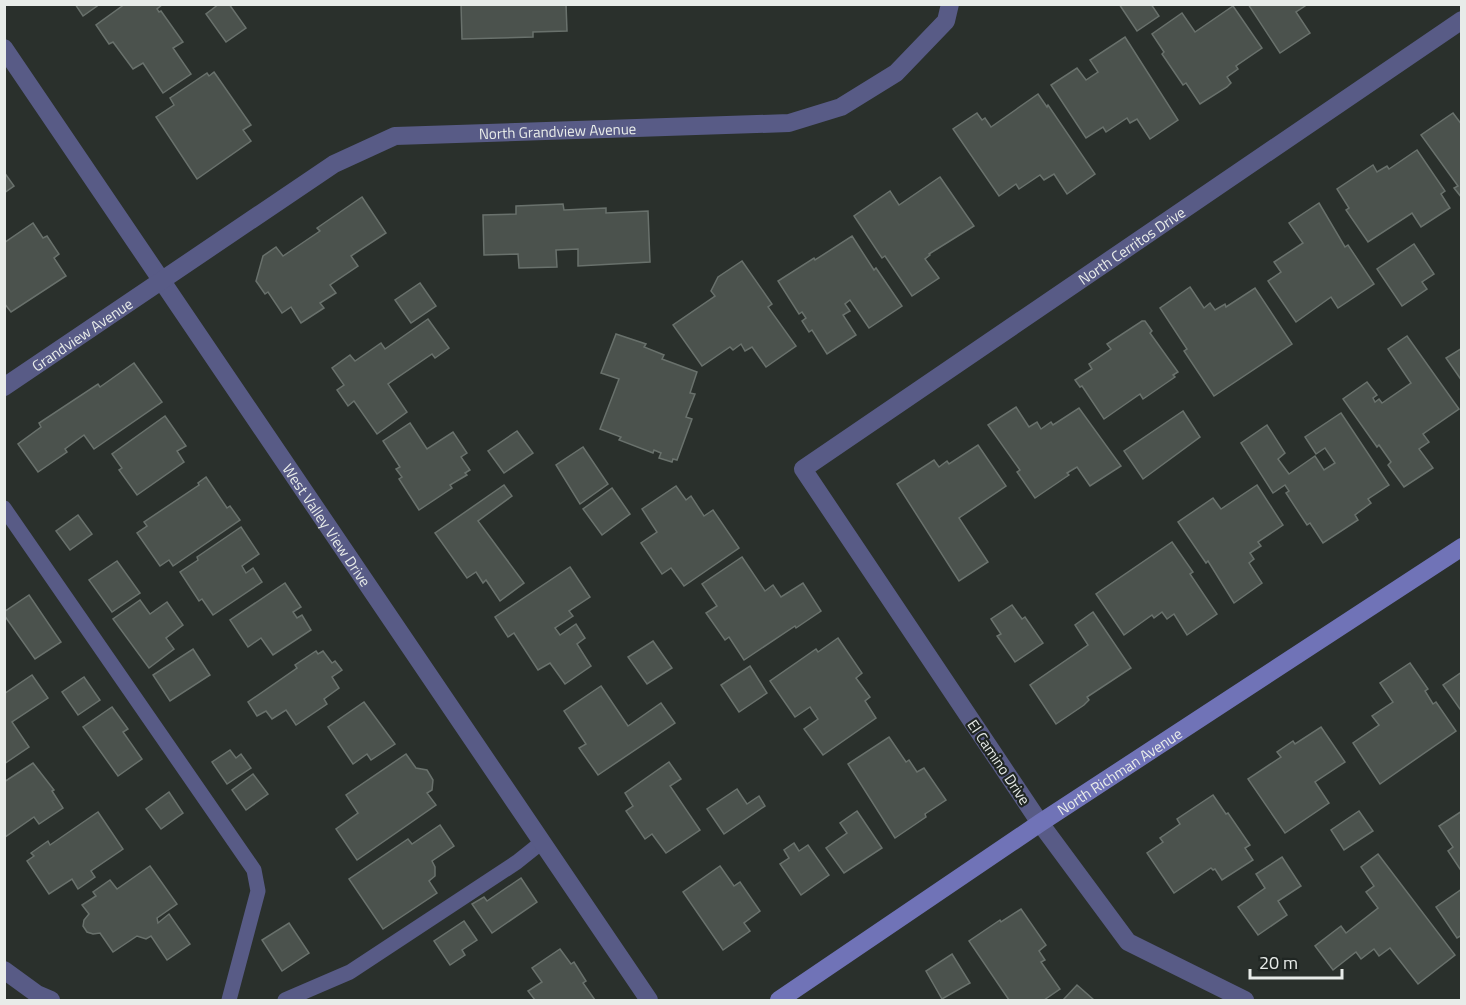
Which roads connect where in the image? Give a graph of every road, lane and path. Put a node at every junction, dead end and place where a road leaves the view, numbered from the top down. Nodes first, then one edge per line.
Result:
1 (950, 4) edge
2 (1461, 20) edge
3 (4, 48) edge
4 (162, 280) junction
5 (4, 387) edge
6 (803, 469) joint
7 (4, 508) edge
8 (1461, 547) edge
9 (1040, 823) junction
10 (542, 842) junction
11 (4, 970) edge
12 (51, 1000) edge
13 (229, 1000) edge
14 (285, 1000) edge
15 (649, 1000) edge
16 (779, 1000) edge
17 (1245, 1000) edge

1 - 4 street, North Grandview Avenue
2 - 6 street, North Cerritos Drive
3 - 4 street, West Valley View Drive
4 - 5 street, Grandview Avenue
4 - 10 street, West Valley View Drive
6 - 9 street, El Camino Drive
7 - 13 lane
8 - 9 street, North Richman Avenue
9 - 16 street, North Richman Avenue
9 - 17 street, El Camino Drive
10 - 14 lane
10 - 15 street, West Valley View Drive
11 - 12 street

